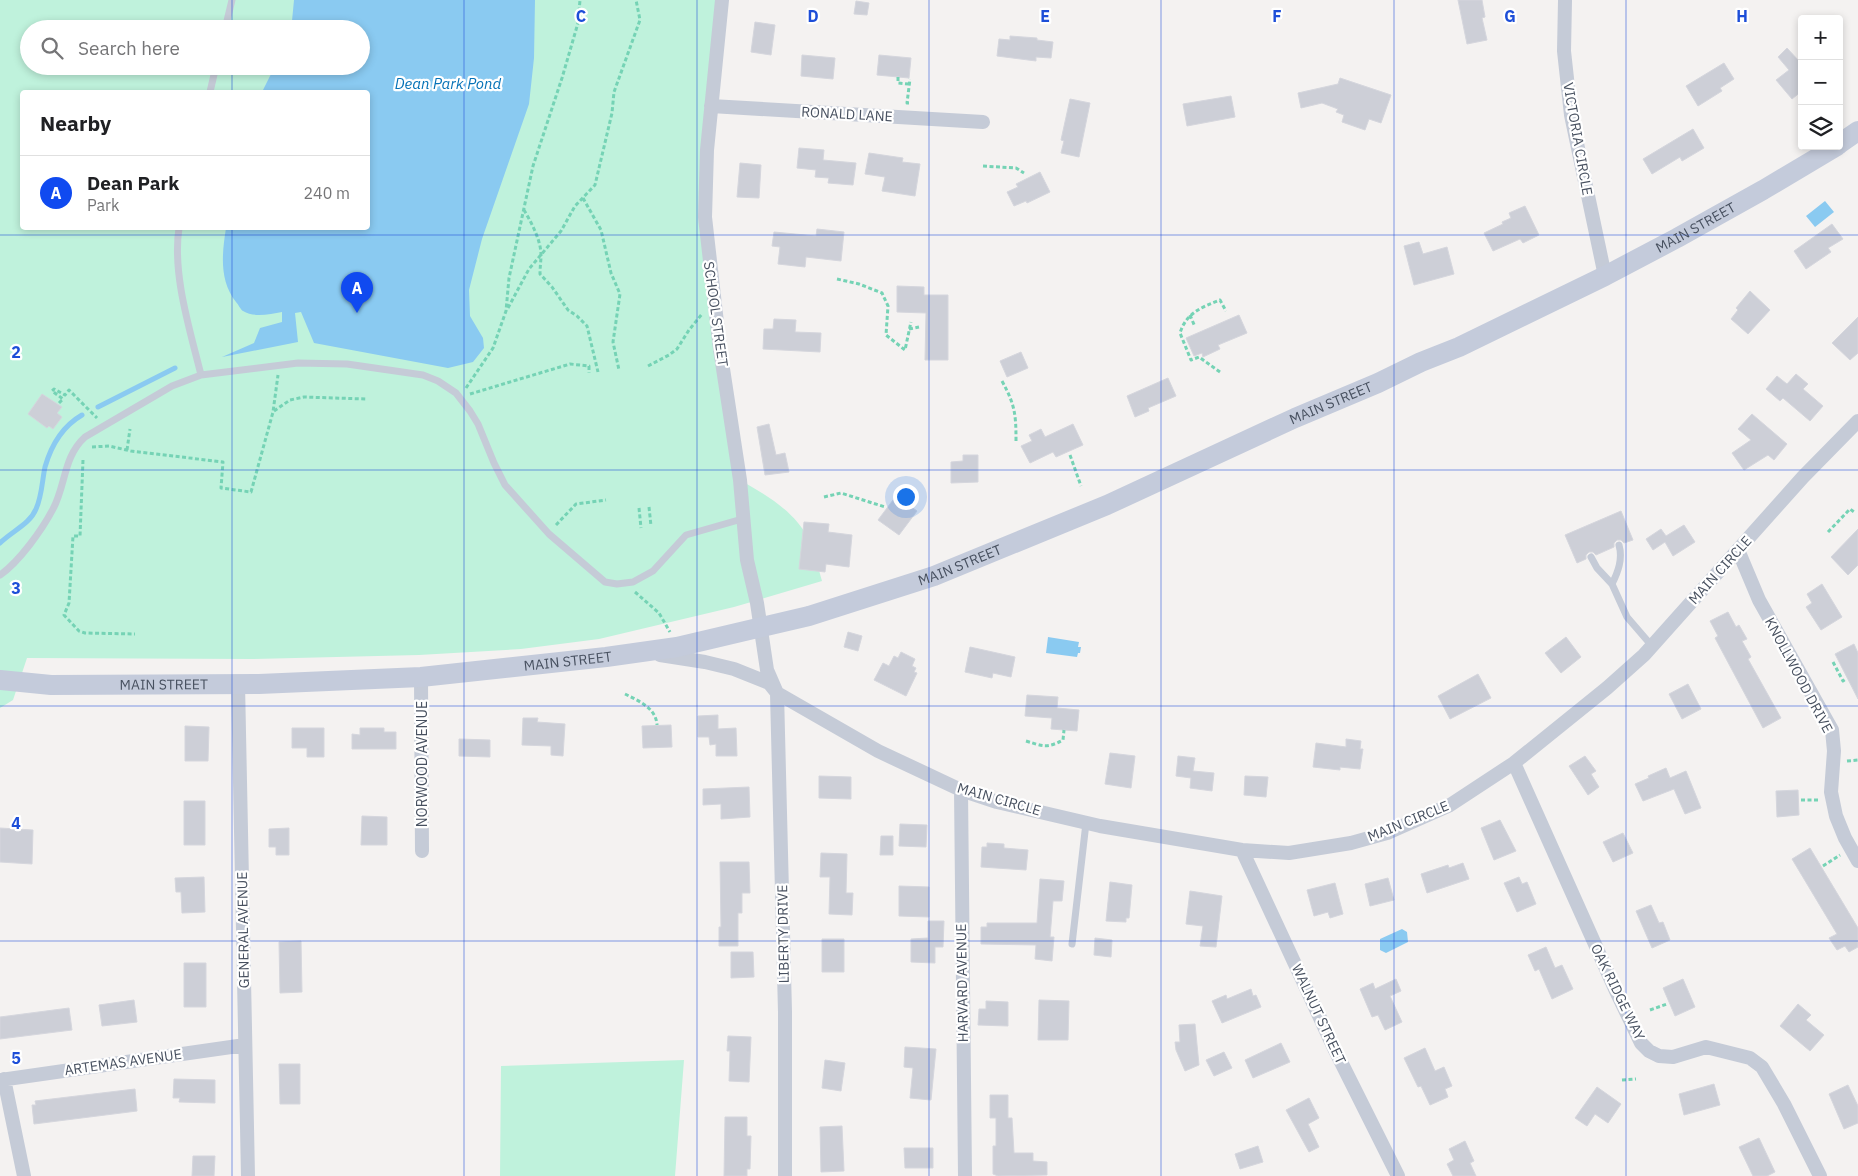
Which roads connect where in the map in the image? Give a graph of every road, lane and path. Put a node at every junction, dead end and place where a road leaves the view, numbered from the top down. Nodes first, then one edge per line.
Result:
1 (232, 0) edge
2 (580, 0) edge
3 (636, 0) edge
4 (722, 0) edge
5 (1565, 1) edge
6 (227, 20) edge
7 (214, 75) edge
8 (898, 77) dead end
9 (910, 79) dead end
10 (909, 84) junction
11 (210, 90) edge
12 (915, 103) dead end
13 (712, 106) junction
14 (983, 122) dead end
15 (1858, 131) edge
16 (1843, 142) edge
17 (1830, 150) edge
18 (983, 166) dead end
19 (1024, 173) dead end
20 (583, 198) junction
21 (523, 210) junction
22 (179, 230) edge
23 (541, 254) junction
24 (1605, 276) junction
25 (837, 279) dead end
26 (714, 302) junction
27 (506, 311) junction
28 (1226, 311) dead end
29 (1190, 316) junction
30 (910, 322) dead end
31 (919, 327) dead end
32 (1195, 327) dead end
33 (909, 329) junction
34 (279, 365) junction
35 (648, 366) dead end
36 (619, 370) dead end
37 (598, 372) dead end
38 (1220, 372) dead end
39 (590, 373) dead end
40 (201, 375) junction
41 (1002, 381) dead end
42 (460, 397) junction
43 (366, 399) dead end
44 (60, 404) dead end
45 (273, 412) junction
46 (1858, 421) edge
47 (105, 426) junction
48 (130, 429) dead end
49 (1016, 441) dead end
50 (91, 448) dead end
51 (127, 450) junction
52 (85, 453) dead end
53 (1070, 455) dead end
54 (1081, 486) dead end
55 (824, 497) dead end
56 (606, 500) dead end
57 (649, 507) dead end
58 (885, 507) dead end
59 (639, 508) dead end
60 (1854, 512) dead end
61 (742, 520) junction
62 (651, 526) dead end
63 (641, 528) dead end
64 (1828, 532) dead end
65 (549, 534) junction
66 (1619, 545) dead end
67 (1738, 550) junction
68 (1591, 557) dead end
69 (0, 574) edge
70 (622, 583) junction
71 (1612, 584) junction
72 (761, 626) junction
73 (135, 634) dead end
74 (1652, 646) junction
75 (677, 647) junction
76 (633, 653) junction
77 (1833, 662) dead end
78 (422, 676) junction
79 (1846, 679) dead end
80 (0, 680) edge
81 (238, 683) junction
82 (777, 693) junction
83 (625, 694) dead end
84 (657, 726) dead end
85 (1064, 730) dead end
86 (1026, 740) dead end
87 (1858, 760) edge
88 (1851, 761) dead end
89 (1514, 763) junction
90 (961, 790) junction
91 (1801, 800) dead end
92 (1821, 800) dead end
93 (1086, 823) junction
94 (1242, 850) junction
95 (422, 852) dead end
96 (1843, 854) dead end
97 (1858, 861) edge
98 (1823, 866) dead end
99 (1072, 944) dead end
100 (1667, 1004) dead end
101 (1650, 1010) dead end
102 (245, 1045) junction
103 (1636, 1079) dead end
104 (2, 1080) edge
105 (1622, 1080) dead end
106 (24, 1176) edge
107 (248, 1176) edge
108 (786, 1176) edge
109 (965, 1176) edge
110 (1398, 1176) edge
111 (1820, 1176) edge

1 - 6 lane
2 - 21 path
3 - 20 path
4 - 13 street, SCHOOL STREET
5 - 24 street, VICTORIA CIRCLE
7 - 11 lane
8 - 10 path
9 - 10 path
10 - 12 path
13 - 14 street, RONALD LANE
13 - 26 street, SCHOOL STREET
15 - 16 main road, MAIN STREET
17 - 24 main road, MAIN STREET
18 - 19 path
20 - 23 path
20 - 36 path
21 - 23 path
21 - 27 path
22 - 40 lane
23 - 27 path
23 - 37 path
24 - 72 main road, MAIN STREET
25 - 33 path
26 - 35 path
26 - 61 street, SCHOOL STREET
27 - 42 path
28 - 29 path
29 - 32 path
29 - 38 path
30 - 33 path
31 - 33 path
34 - 40 lane
34 - 42 lane
34 - 45 path
39 - 42 path
40 - 47 lane
41 - 49 path
42 - 65 lane
43 - 45 path
44 - 47 path
45 - 51 path
46 - 67 street, MAIN CIRCLE
47 - 69 lane
48 - 51 path
50 - 51 path
52 - 73 path
53 - 54 path
55 - 58 path
56 - 65 path
57 - 62 path
59 - 63 path
60 - 64 path
61 - 70 lane
61 - 72 street, SCHOOL STREET
65 - 70 lane
66 - 71 lane
67 - 74 street, MAIN CIRCLE
67 - 97 street, KNOLLWOOD DRIVE
68 - 71 lane
70 - 75 path
71 - 74 lane
72 - 75 main road, MAIN STREET
72 - 82 street
74 - 89 street, MAIN CIRCLE
75 - 76 main road, MAIN STREET
76 - 78 main road, MAIN STREET
76 - 82 street, MAIN CIRCLE
77 - 79 path
78 - 81 main road, MAIN STREET
78 - 95 street, NORWOOD AVENUE
80 - 81 main road, MAIN STREET
81 - 102 street, GENERAL AVENUE
82 - 90 street, MAIN CIRCLE
82 - 108 street, LIBERTY DRIVE
83 - 84 path
85 - 86 path
87 - 88 path
89 - 94 street, MAIN CIRCLE
89 - 111 street, OAK RIDGE WAY
90 - 93 street, MAIN CIRCLE
90 - 109 street, HARVARD AVENUE
91 - 92 path
93 - 94 street, MAIN CIRCLE
93 - 99 lane
94 - 110 street, WALNUT STREET
96 - 98 path
100 - 101 path
102 - 104 street, ARTEMAS AVENUE
102 - 107 street, GENERAL AVENUE
103 - 105 path
104 - 106 street

